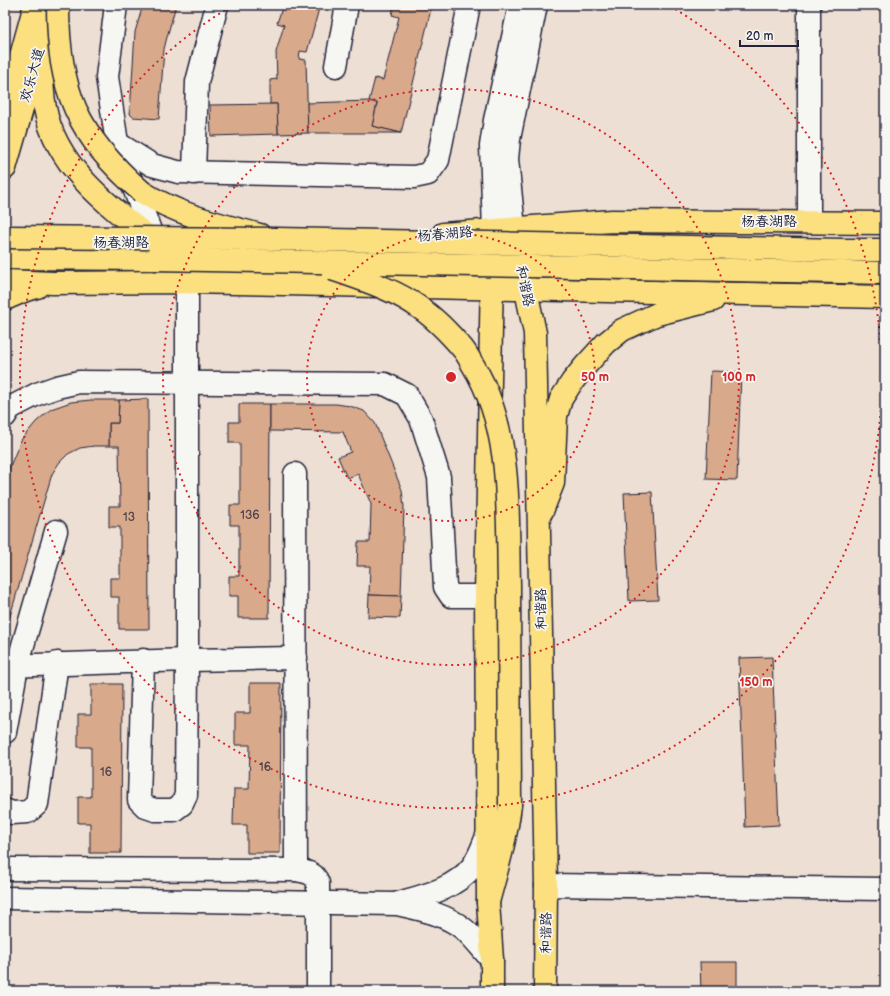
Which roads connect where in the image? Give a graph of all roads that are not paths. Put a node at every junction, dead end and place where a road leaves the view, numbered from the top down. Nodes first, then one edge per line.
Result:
1 (35, 5) edge
2 (52, 5) edge
3 (58, 5) edge
4 (116, 5) edge
5 (217, 5) edge
6 (347, 5) edge
7 (469, 5) edge
8 (520, 5) edge
9 (536, 5) edge
10 (797, 5) edge
11 (809, 5) edge
12 (41, 44) junction
13 (336, 66) dead end
14 (5, 114) edge
15 (117, 143) junction
16 (5, 168) edge
17 (194, 173) junction
18 (803, 221) junction
19 (885, 223) edge
20 (504, 229) junction
21 (5, 237) edge
22 (277, 240) junction
23 (154, 241) joint
24 (5, 242) edge
25 (885, 250) edge
26 (5, 258) edge
27 (314, 262) junction
28 (885, 273) edge
29 (5, 281) edge
30 (188, 282) junction
31 (53, 283) junction
32 (492, 288) junction
33 (525, 289) junction
34 (742, 293) junction
35 (885, 297) edge
36 (5, 299) edge
37 (188, 382) junction
38 (5, 416) edge
39 (295, 474) dead end
40 (539, 517) junction
41 (56, 531) dead end
42 (486, 596) junction
43 (296, 658) junction
44 (143, 660) junction
45 (187, 660) junction
46 (57, 663) junction
47 (11, 666) edge
48 (5, 732) edge
49 (5, 810) edge
50 (487, 836) junction
51 (5, 870) edge
52 (296, 870) junction
53 (546, 885) junction
54 (885, 889) edge
55 (5, 898) edge
56 (319, 902) junction
57 (488, 902) junction
58 (397, 904) junction
59 (492, 960) junction
60 (318, 991) edge
61 (492, 991) edge
62 (545, 991) edge

1 - 14 main road, 欢乐大道
2 - 12 main road, 欢乐大道
3 - 22 main road, bridge
4 - 15 street
5 - 17 street
6 - 13 street
7 - 17 street
8 - 20 street
9 - 20 street
10 - 18 street
11 - 18 street
12 - 16 main road, 欢乐大道
12 - 23 main road
15 - 17 street
15 - 23 street
18 - 19 main road, 杨春湖路
18 - 20 main road, 杨春湖路
20 - 24 main road, 杨春湖路
20 - 32 main road, 和谐路
20 - 33 main road, 和谐路
21 - 22 main road, bridge
22 - 25 main road, bridge
26 - 27 main road, bridge
27 - 28 main road, bridge
27 - 57 main road, bridge
29 - 31 main road
30 - 31 main road
30 - 32 main road
30 - 37 street
31 - 36 main road
32 - 33 main road
32 - 42 main road, 和谐路
33 - 34 main road
33 - 40 main road, 和谐路
34 - 35 main road
34 - 40 main road
37 - 38 street
37 - 42 street
37 - 45 street
39 - 43 street
40 - 53 main road, 和谐路
41 - 47 street
42 - 50 main road, 和谐路
43 - 45 street
43 - 52 street
44 - 45 street
44 - 45 street
44 - 46 street
46 - 47 street
46 - 49 street
47 - 48 street
50 - 57 main road, 和谐路
50 - 58 street
51 - 52 street
52 - 56 street
53 - 54 street
53 - 62 main road, 和谐路
55 - 56 street
56 - 58 street
56 - 60 street
57 - 59 main road, 和谐路
58 - 59 street
59 - 61 main road, 和谐路

